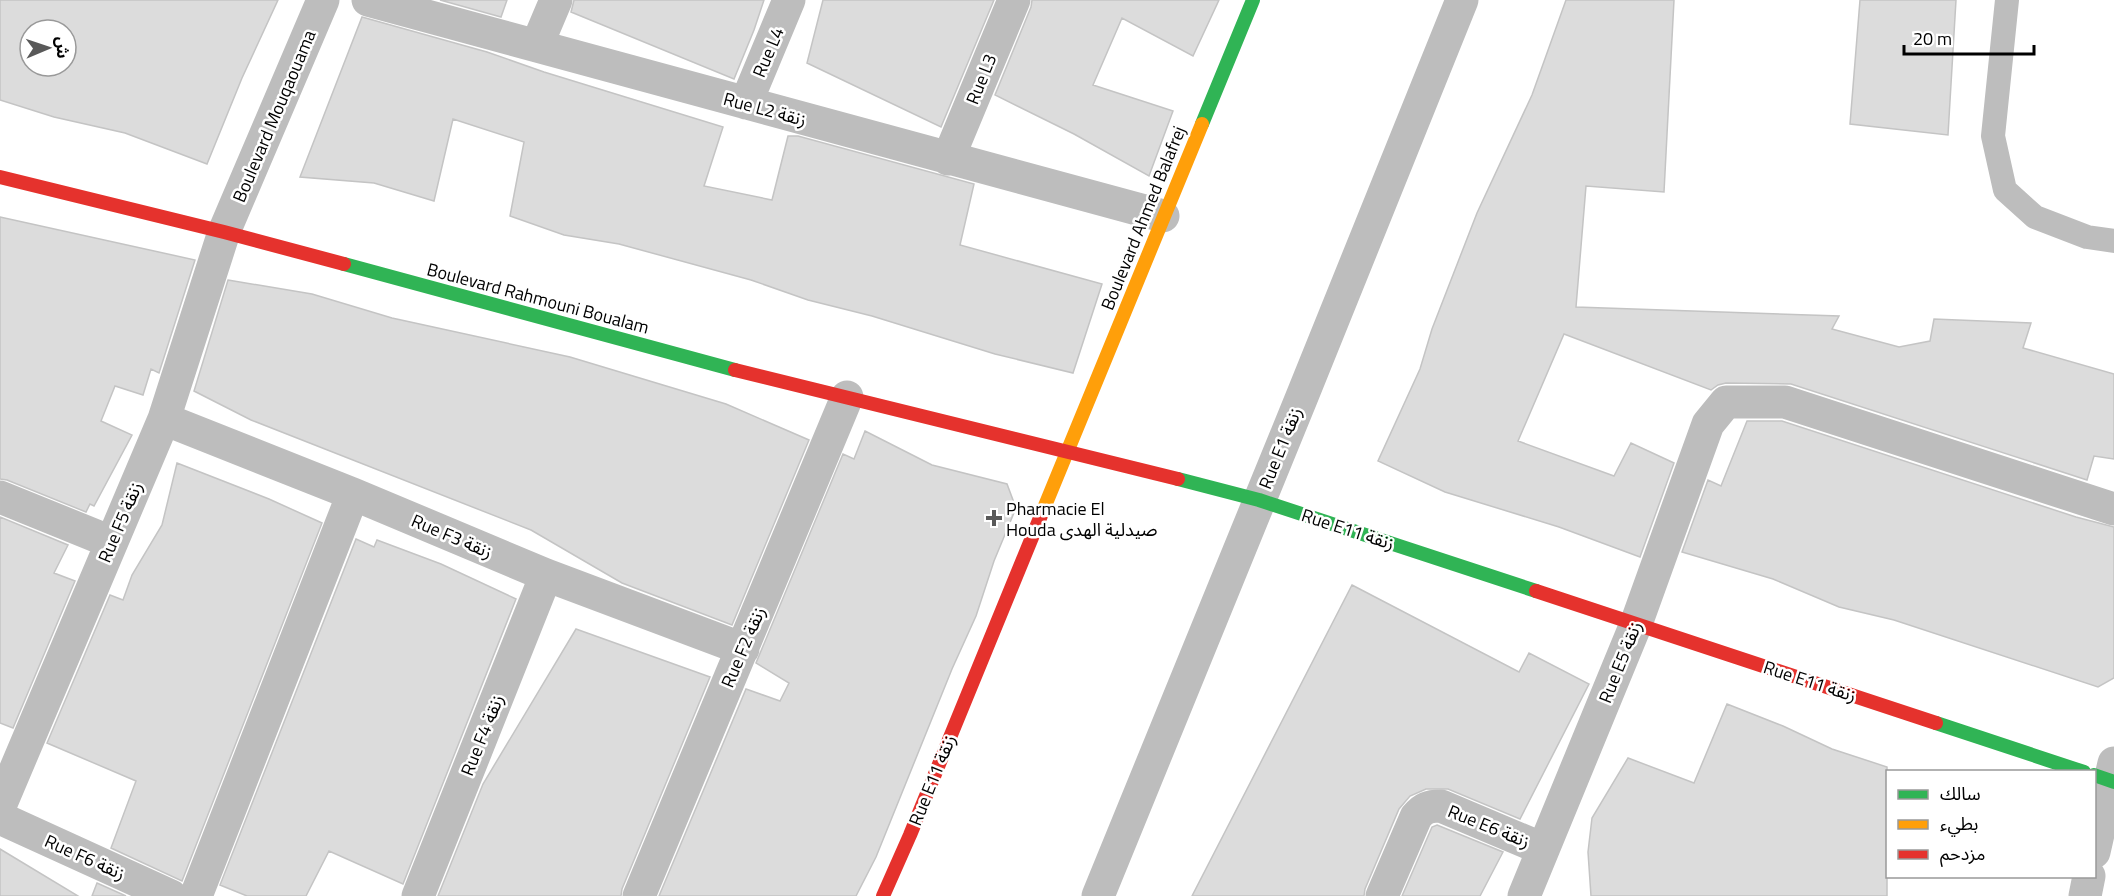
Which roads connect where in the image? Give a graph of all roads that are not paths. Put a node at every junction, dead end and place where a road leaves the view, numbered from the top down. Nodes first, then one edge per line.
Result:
1 (323, 0) edge
2 (368, 0) edge
3 (556, 0) edge
4 (789, 0) edge
5 (1014, 0) edge
6 (1253, 0) edge
7 (1462, 0) edge
8 (2007, 0) edge
9 (537, 45) junction
10 (746, 103) junction
11 (948, 159) junction
12 (0, 177) edge
13 (1163, 216) junction
14 (224, 232) junction
15 (2114, 241) edge
16 (847, 397) junction
17 (164, 419) junction
18 (1067, 451) junction
19 (353, 494) junction
20 (0, 497) edge
21 (1259, 500) junction
22 (2114, 509) edge
23 (111, 542) junction
24 (546, 575) junction
25 (1636, 624) junction
26 (743, 648) junction
27 (2091, 770) edge
28 (2103, 774) edge
29 (0, 806) edge
30 (0, 818) edge
31 (2096, 835) edge
32 (1544, 849) junction
33 (2089, 878) edge
34 (171, 896) edge
35 (196, 896) edge
36 (418, 896) edge
37 (639, 896) edge
38 (883, 896) edge
39 (1098, 896) edge
40 (1382, 896) edge
41 (1524, 896) edge
42 (2085, 896) edge

1 - 14 street, Boulevard Mouqaouama
2 - 9 street, Rue L2 زنقة
3 - 9 street
4 - 10 street, Rue L4
5 - 11 street, Rue L3
6 - 13 street, Boulevard Ahmed Balafrej
7 - 21 street, Rue E1 زنقة
8 - 15 lane
9 - 10 street, Rue L2 زنقة
10 - 11 street, Rue L2 زنقة
11 - 13 street, Rue L2 زنقة
12 - 14 street, Boulevard Rahmouni Boualam
13 - 18 street, Boulevard Ahmed Balafrej
14 - 16 street, Boulevard Rahmouni Boualam
14 - 17 street, Rue F5 زنقة
16 - 18 street, Boulevard Rahmouni Boualam
16 - 26 street, Rue F2 زنقة
17 - 19 street, Rue F3 زنقة
17 - 23 street, Rue F5 زنقة
18 - 21 street, Rue E11 زنقة
18 - 38 street, Rue E11 زنقة
19 - 24 street, Rue F3 زنقة
19 - 35 street
20 - 23 street
21 - 25 street, Rue E11 زنقة
21 - 39 street, Rue E1 زنقة
22 - 25 street, Rue E5 زنقة
23 - 29 street, Rue F5 زنقة
24 - 26 street, Rue F3 زنقة
24 - 36 street, Rue F4 زنقة
25 - 27 street, Rue E11 زنقة
25 - 32 street, Rue E5 زنقة
26 - 37 street, Rue F2 زنقة
28 - 31 street
30 - 34 street, Rue F6 زنقة
32 - 40 street, Rue E6 زنقة
32 - 41 street, Rue E5 زنقة
33 - 42 street

